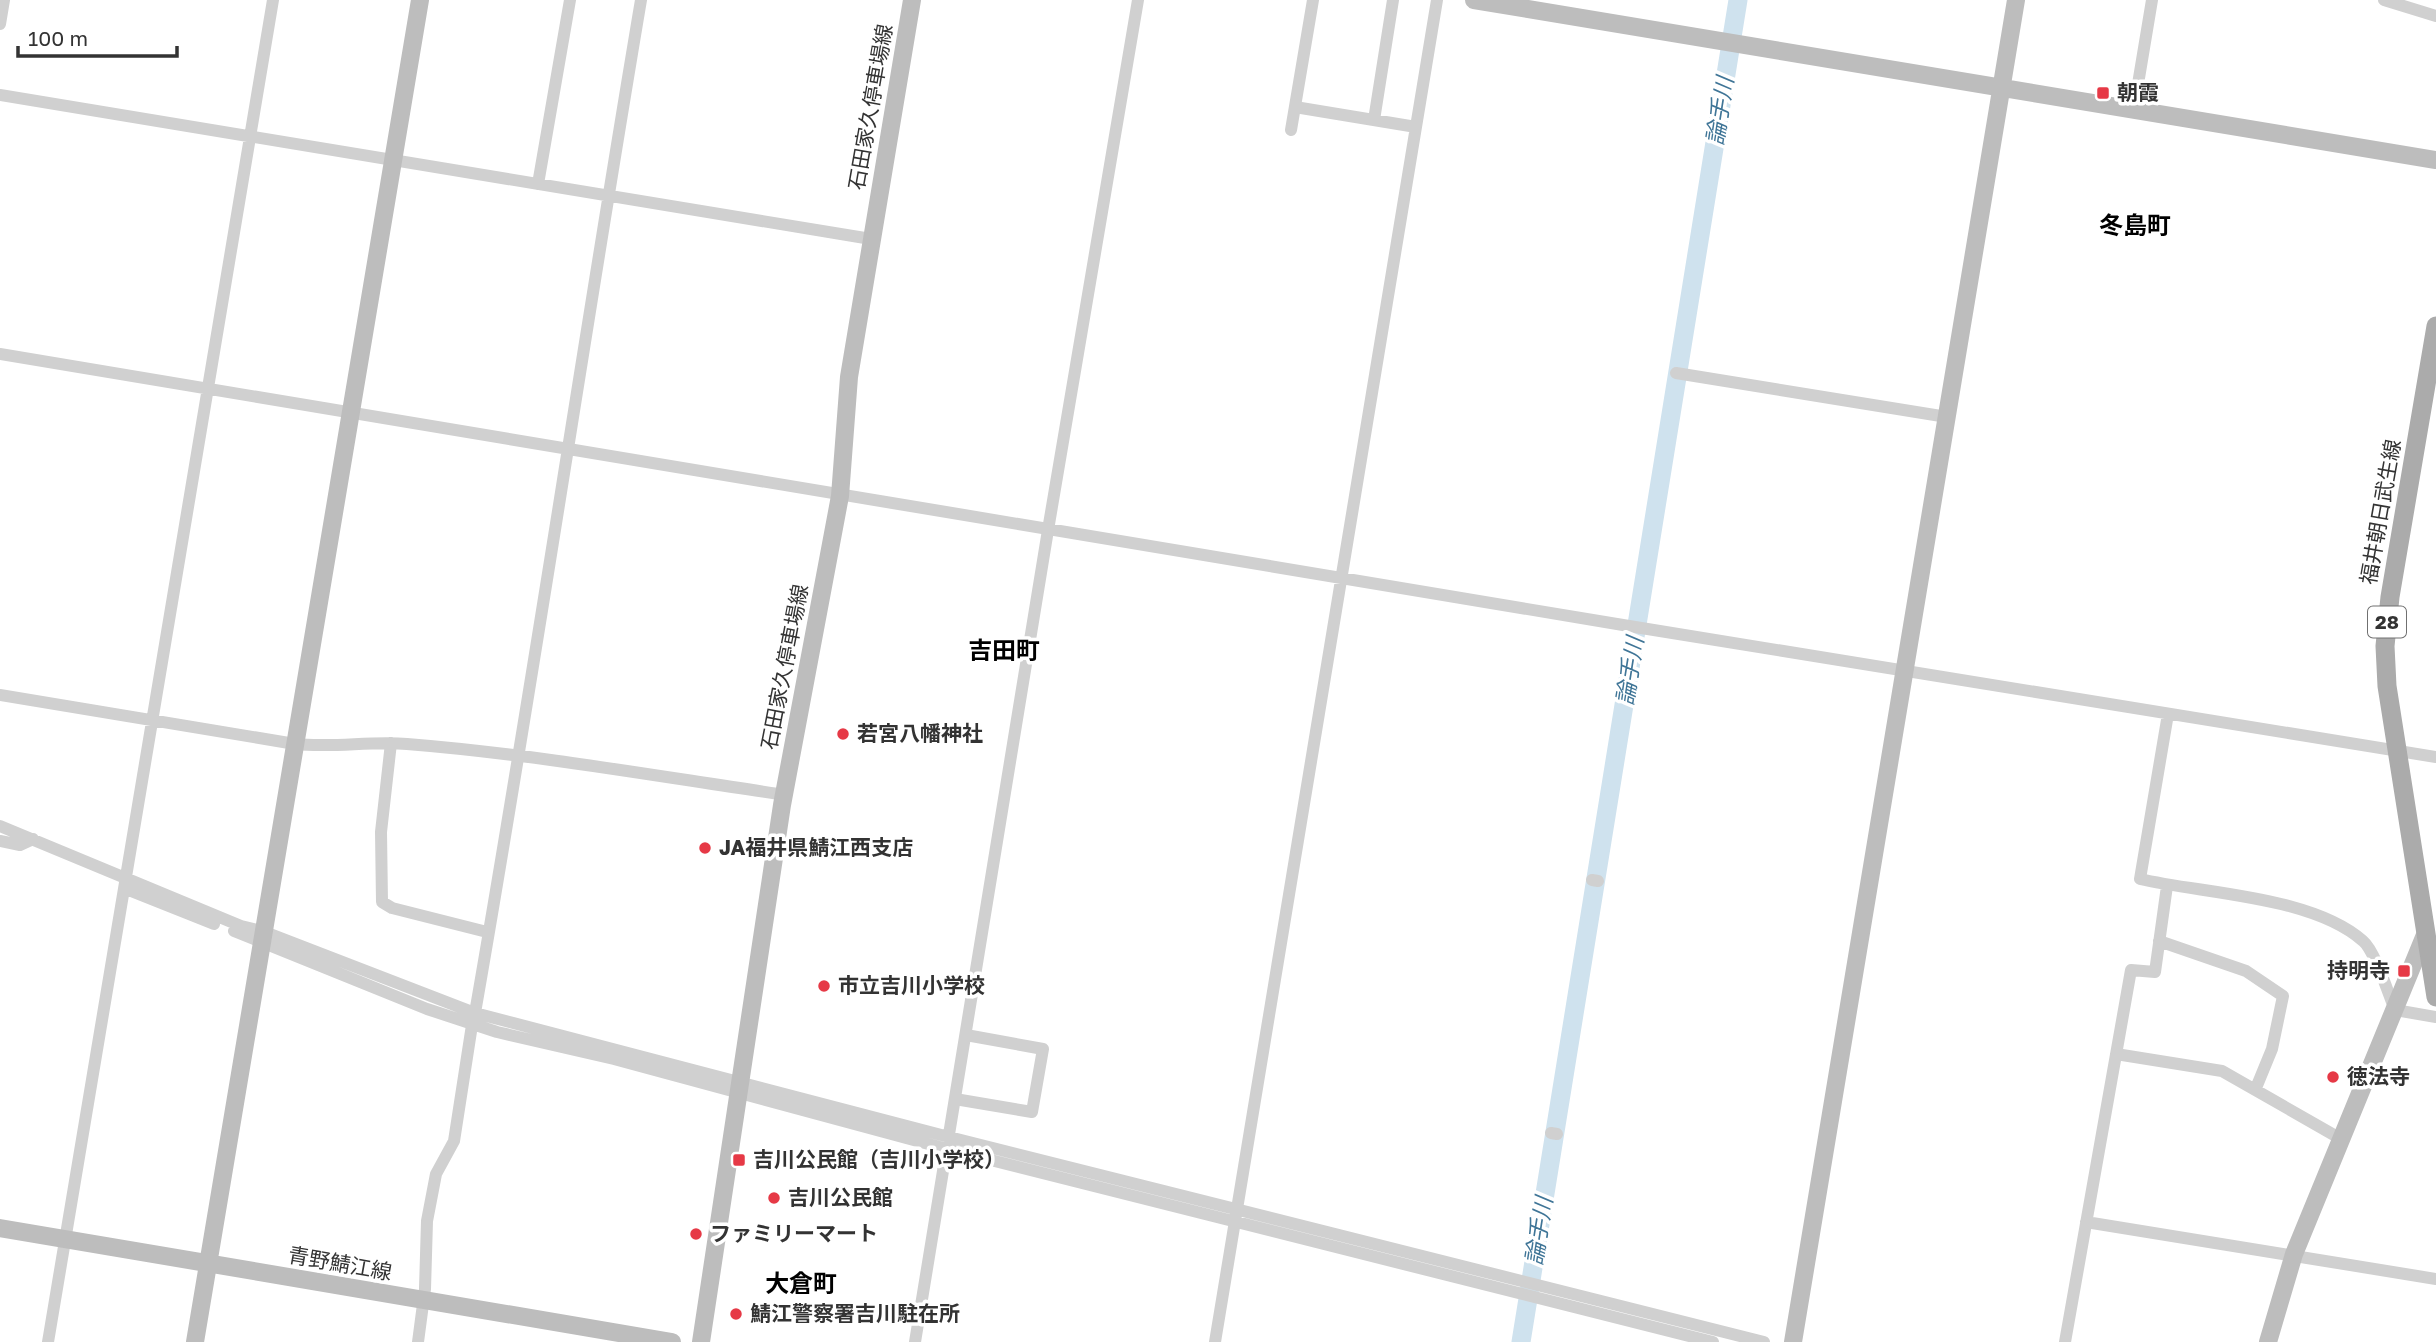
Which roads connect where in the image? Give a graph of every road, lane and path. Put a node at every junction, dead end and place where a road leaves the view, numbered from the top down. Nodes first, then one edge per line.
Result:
1 (4, 0) edge
2 (273, 0) edge
3 (420, 0) edge
4 (570, 0) edge
5 (641, 0) edge
6 (912, 0) edge
7 (1138, 0) edge
8 (1313, 0) edge
9 (1393, 0) edge
10 (1437, 0) edge
11 (1474, 0) edge
12 (2016, 0) edge
13 (2152, 0) edge
14 (2384, 0) edge
15 (2436, 16) edge
16 (0, 24) edge
17 (2002, 86) junction
18 (0, 95) edge
19 (1295, 107) junction
20 (2134, 108) junction
21 (1374, 120) junction
22 (1416, 127) junction
23 (1291, 130) dead end
24 (250, 136) junction
25 (394, 160) junction
26 (2436, 160) edge
27 (538, 184) junction
28 (608, 195) junction
29 (871, 239) junction
30 (2436, 326) edge
31 (0, 354) edge
32 (1679, 373) dead end
33 (209, 390) junction
34 (351, 414) junction
35 (1947, 417) junction
36 (567, 450) junction
37 (840, 496) junction
38 (1048, 530) junction
39 (1342, 578) junction
40 (1905, 672) junction
41 (0, 695) edge
42 (2168, 714) junction
43 (154, 721) junction
44 (391, 743) junction
45 (295, 744) junction
46 (2400, 751) junction
47 (2436, 757) edge
48 (520, 758) junction
49 (782, 805) junction
50 (0, 826) edge
51 (33, 839) junction
52 (0, 841) edge
53 (127, 883) junction
54 (2167, 886) junction
55 (487, 932) junction
56 (2425, 935) junction
57 (264, 937) junction
58 (2159, 941) junction
59 (2436, 997) edge
60 (2395, 1010) junction
61 (2436, 1017) edge
62 (474, 1019) junction
63 (966, 1035) junction
64 (2116, 1054) junction
65 (741, 1088) junction
66 (2256, 1088) junction
67 (956, 1099) junction
68 (2342, 1139) junction
69 (948, 1143) junction
70 (1237, 1215) junction
71 (2086, 1222) junction
72 (0, 1228) edge
73 (66, 1240) junction
74 (2294, 1255) junction
75 (208, 1265) junction
76 (2436, 1279) edge
77 (424, 1301) junction
78 (48, 1342) edge
79 (195, 1342) edge
80 (418, 1342) edge
81 (672, 1342) edge
82 (701, 1342) edge
83 (915, 1342) edge
84 (1215, 1342) edge
85 (1713, 1342) edge
86 (1763, 1342) edge
87 (1793, 1342) edge
88 (2065, 1342) edge
89 (2269, 1342) edge

1 - 16 street
2 - 24 street
3 - 25 street
4 - 27 street
5 - 28 street
6 - 29 street, 石田家久停車場線
7 - 38 street
8 - 19 street
9 - 21 street
10 - 22 street
11 - 17 street
12 - 17 street
13 - 20 street
14 - 15 street
17 - 20 street
17 - 35 street
18 - 24 street
19 - 21 street
19 - 23 street
20 - 26 street
21 - 22 street
22 - 39 street
24 - 25 street
24 - 33 street
25 - 27 street
25 - 34 street
27 - 28 street
28 - 29 street
28 - 36 street
29 - 37 street, 石田家久停車場線
30 - 46 main road, 福井朝日武生線 / 28
31 - 33 street
32 - 35 street
33 - 34 street
33 - 43 street
34 - 36 street
34 - 45 street
35 - 40 street
36 - 37 street
36 - 48 street
37 - 38 street
37 - 49 street, 石田家久停車場線
38 - 39 street
38 - 63 street
39 - 40 street
39 - 70 street
40 - 42 street
40 - 87 street
41 - 43 street
42 - 46 street
42 - 54 street
43 - 45 street
43 - 53 street
44 - 45 street
44 - 48 street
44 - 55 street
45 - 57 street
46 - 47 street
46 - 56 main road, 福井朝日武生線 / 28
48 - 49 street
48 - 55 street
49 - 65 street, 石田家久停車場線
50 - 51 street
51 - 52 street
51 - 53 street
53 - 57 street
53 - 73 street
54 - 58 street
54 - 60 street
55 - 62 street
56 - 59 main road, 福井朝日武生線 / 28
56 - 60 street
57 - 62 street
57 - 75 street
58 - 64 street
58 - 66 street
60 - 61 street
60 - 68 street
62 - 65 street
62 - 77 street
63 - 67 street
63 - 67 street
64 - 66 street
64 - 71 street
65 - 69 street
65 - 82 street, 石田家久停車場線
66 - 68 street
67 - 69 street
68 - 74 street
69 - 70 street
69 - 83 street
70 - 84 street
70 - 85 street
70 - 86 street
71 - 74 street
71 - 88 street
72 - 73 street, 青野鯖江線
73 - 75 street, 青野鯖江線
73 - 78 street
74 - 76 street
74 - 89 street
75 - 77 street, 青野鯖江線
75 - 79 street
77 - 80 street
77 - 81 street, 青野鯖江線

